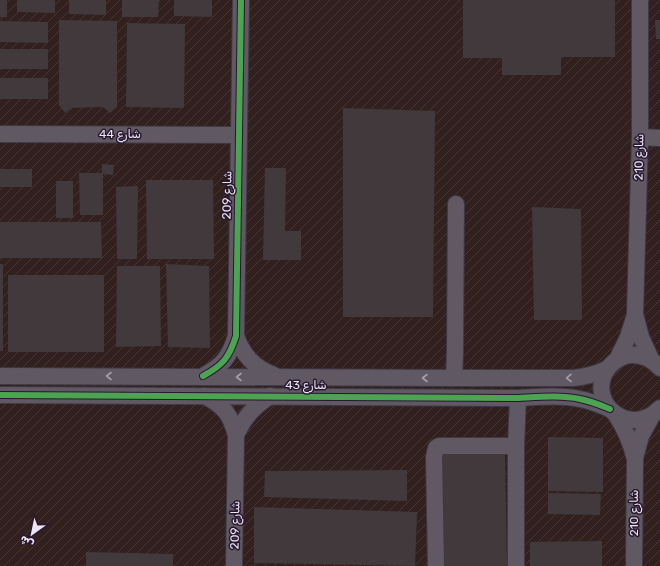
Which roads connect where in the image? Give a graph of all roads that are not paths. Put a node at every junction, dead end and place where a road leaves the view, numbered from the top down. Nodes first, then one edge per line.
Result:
1 (240, 0) edge
2 (640, 0) edge
3 (0, 134) edge
4 (239, 135) junction
5 (640, 137) junction
6 (660, 138) edge
7 (456, 204) dead end
8 (635, 314) junction
9 (236, 336) junction
10 (655, 363) edge
11 (612, 364) junction
12 (0, 376) edge
13 (203, 376) junction
14 (278, 377) junction
15 (454, 378) junction
16 (0, 395) edge
17 (205, 396) junction
18 (270, 396) junction
19 (518, 398) junction
20 (613, 412) junction
21 (656, 412) edge
22 (236, 436) junction
23 (516, 446) junction
24 (635, 460) junction
25 (234, 566) edge
26 (436, 566) edge
27 (516, 566) edge
28 (634, 566) edge

1 - 4 street, شارع 209
2 - 5 street, شارع 210
3 - 4 street, شارع 44
4 - 9 street, شارع 209
5 - 6 street
5 - 8 street, شارع 210
7 - 15 street
8 - 10 street, شارع 210
8 - 11 street, شارع 210
9 - 13 street, شارع 209
9 - 14 street, شارع 209
10 - 11 street, شارع 43
11 -> 15 street, شارع 43
11 - 20 street, شارع 210
13 -> 12 street, شارع 43
14 -> 13 street, شارع 43
15 -> 14 street, شارع 43
16 - 17 street, شارع 43
17 - 18 street, شارع 43
17 - 22 street, شارع 209
18 - 19 street, شارع 43
18 - 22 street, شارع 209
19 - 20 street, شارع 43
19 - 23 street
20 - 21 street, شارع 43
20 - 24 street, شارع 210
21 - 24 street, شارع 210
22 - 25 street, شارع 209
23 - 26 street
23 - 27 street
24 - 28 street, شارع 210

